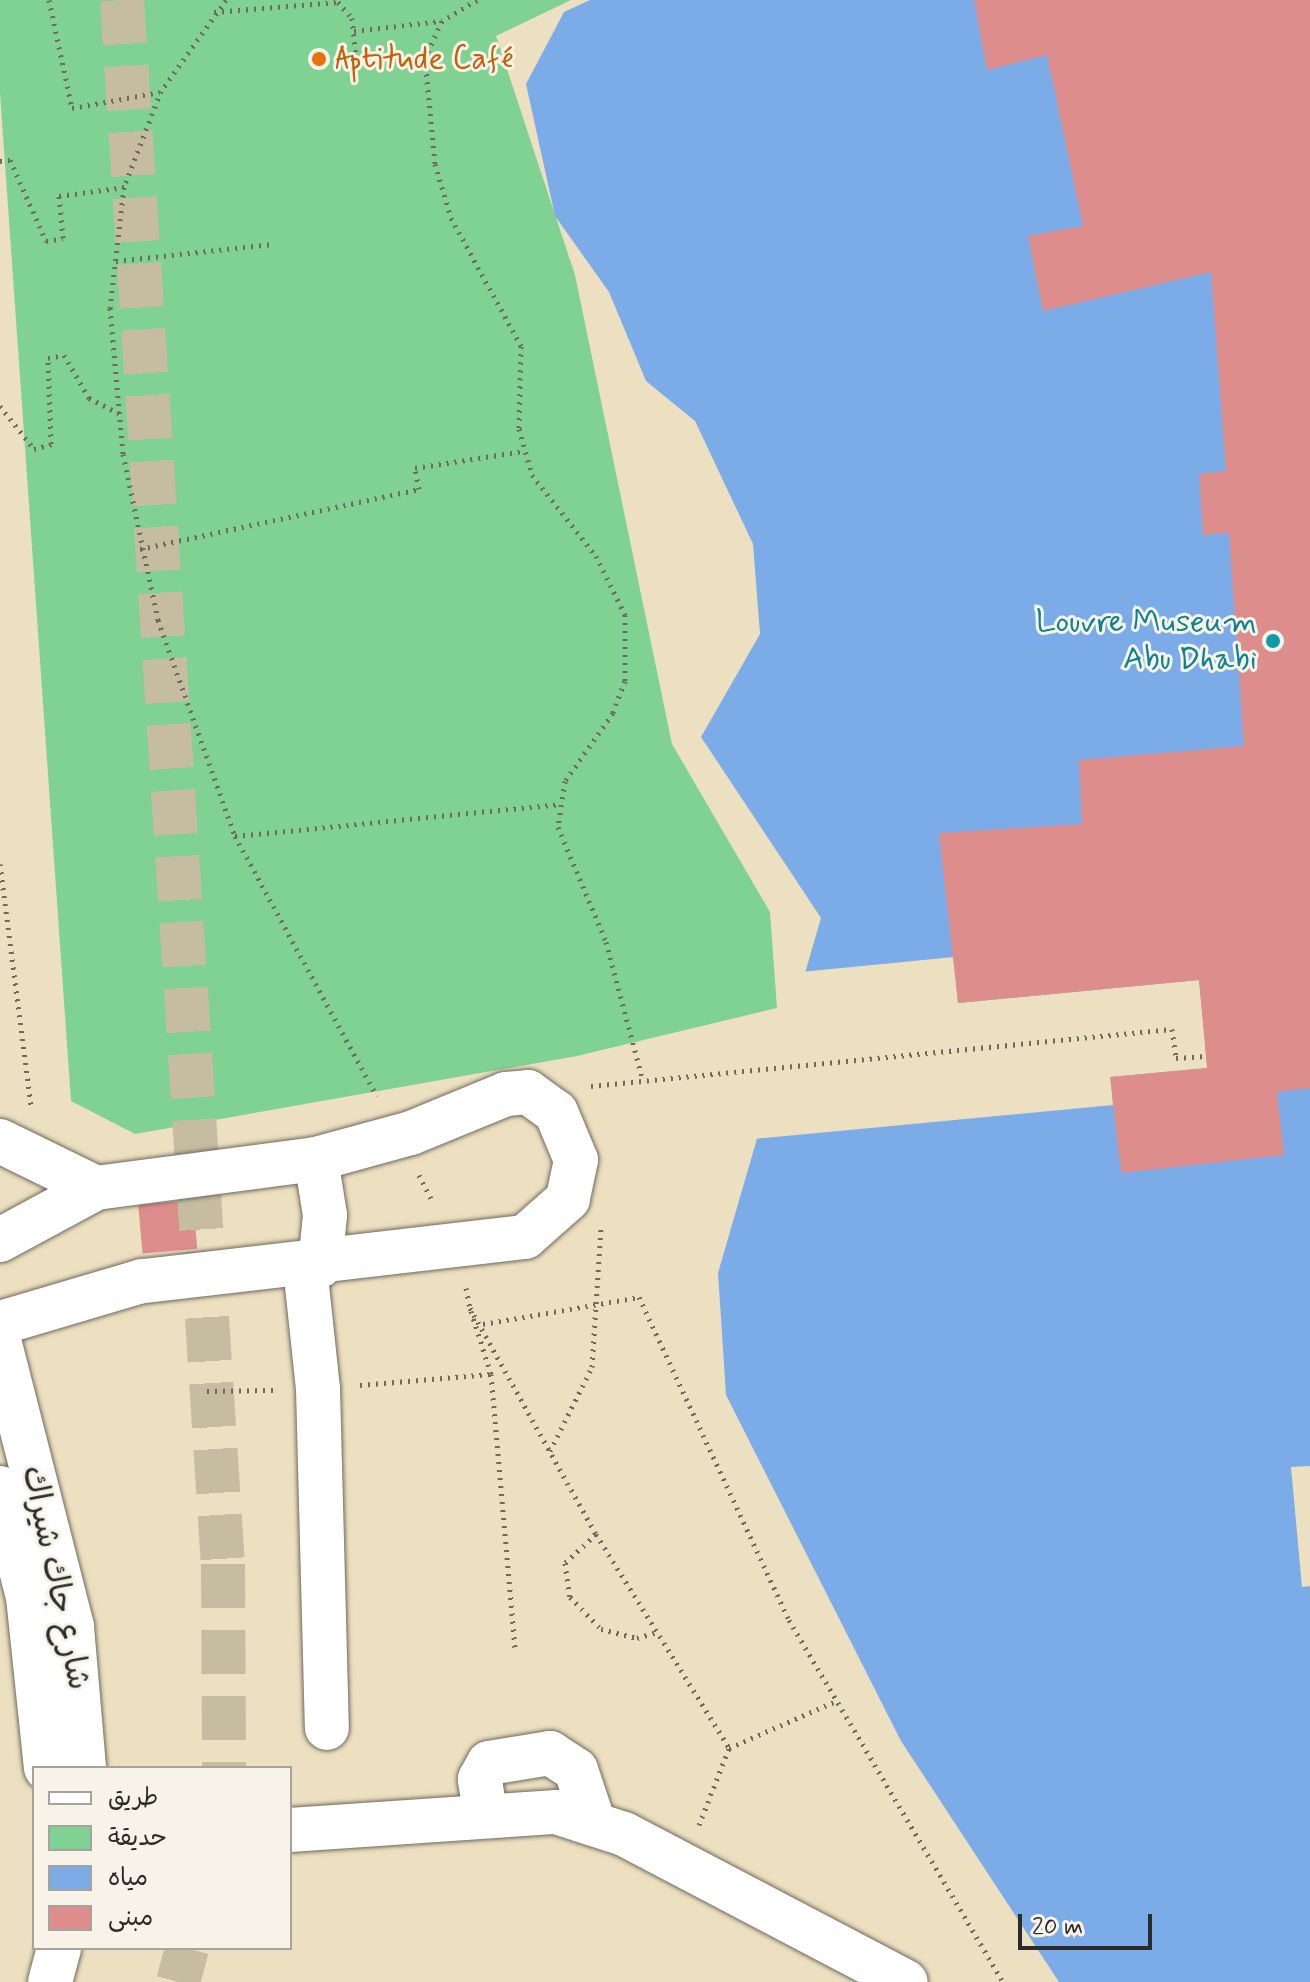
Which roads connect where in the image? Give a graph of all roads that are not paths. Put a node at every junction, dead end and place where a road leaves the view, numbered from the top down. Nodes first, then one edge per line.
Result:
1 (0, 1141) edge
2 (316, 1159) junction
3 (96, 1188) junction
4 (0, 1240) edge
5 (312, 1266) junction
6 (0, 1323) edge
7 (0, 1344) edge
8 (0, 1488) edge
9 (327, 1728) dead end
10 (46, 1766) edge
11 (84, 1766) edge
12 (485, 1812) junction
13 (593, 1821) junction
14 (292, 1830) edge
15 (42, 1950) edge
16 (58, 1950) edge
17 (50, 1982) edge
18 (906, 1982) edge

1 - 3 street
2 - 3 street
2 - 5 street
2 - 5 street
3 - 4 street
5 - 6 street
5 - 9 street
7 - 11 street, شارع جاك شيراك
8 - 10 street
12 - 13 street
12 - 13 street
12 - 14 street
13 - 18 street
15 - 17 street
16 - 17 street

